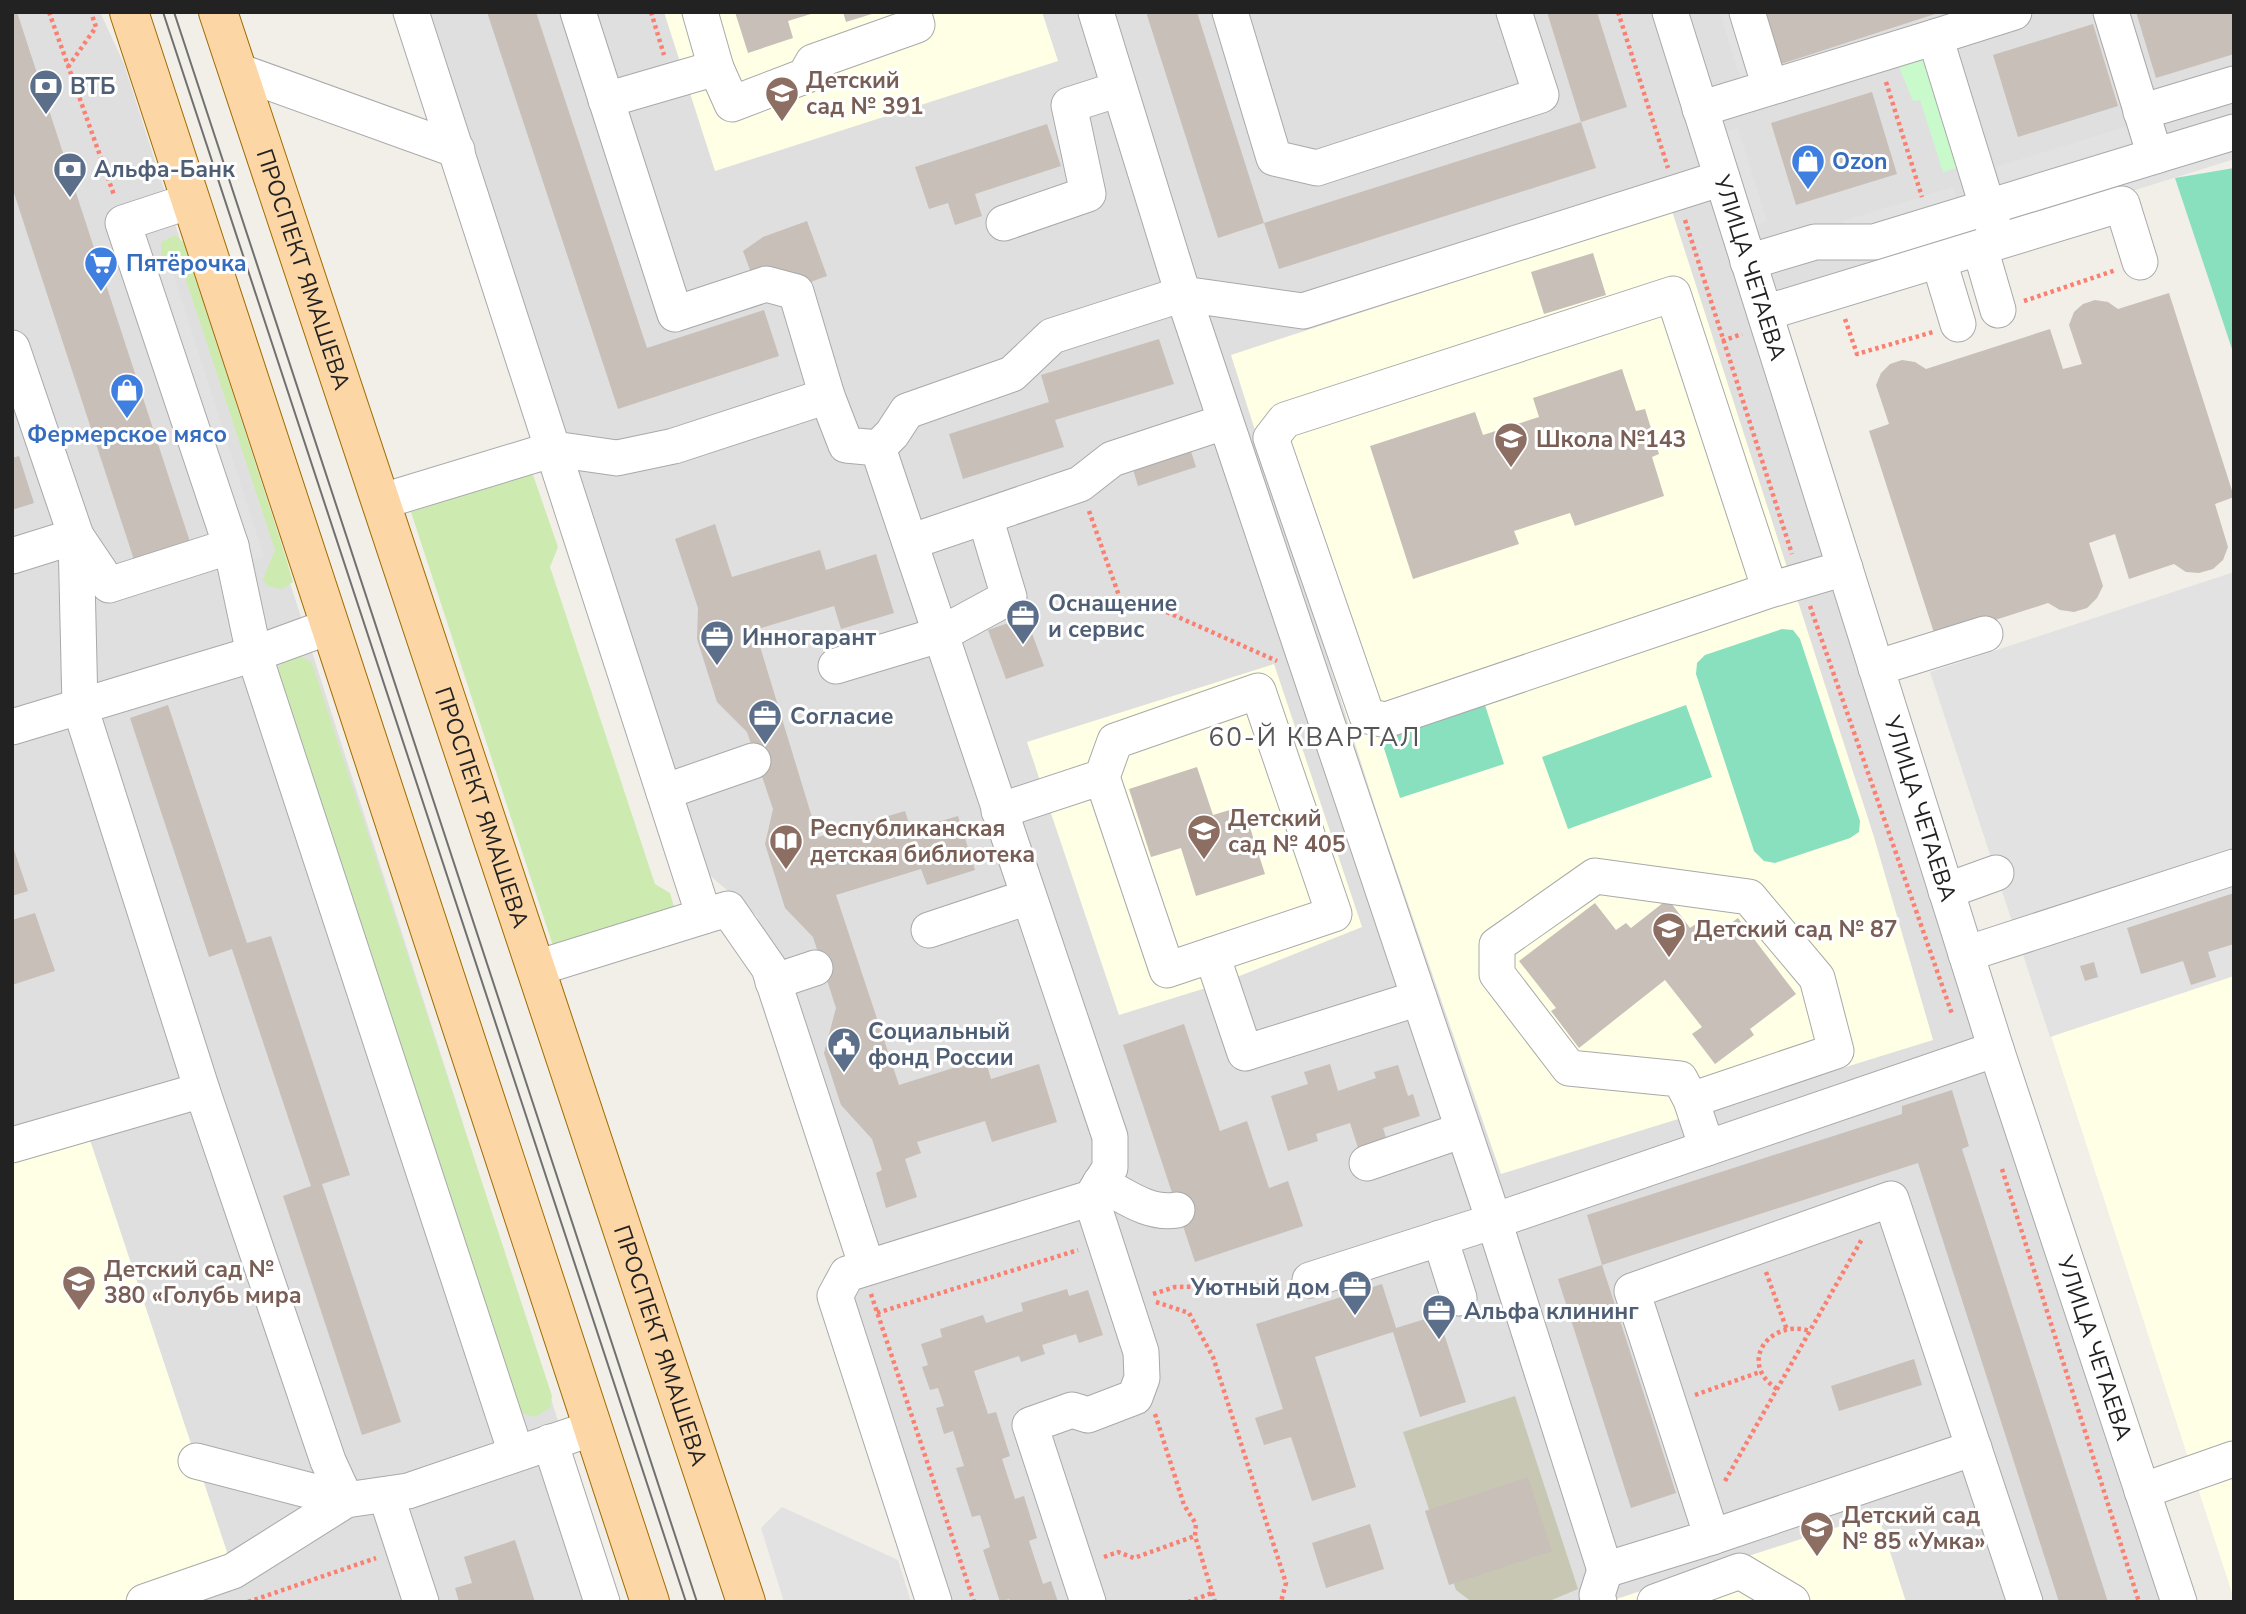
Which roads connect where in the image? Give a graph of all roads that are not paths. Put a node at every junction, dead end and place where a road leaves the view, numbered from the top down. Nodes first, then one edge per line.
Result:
1 (129, 12) edge
2 (218, 12) edge
3 (411, 12) edge
4 (578, 12) edge
5 (700, 12) edge
6 (913, 12) edge
7 (1096, 12) edge
8 (1230, 12) edge
9 (1514, 12) edge
10 (1670, 12) edge
11 (1747, 12) edge
12 (2014, 12) edge
13 (2111, 12) edge
14 (2128, 12) edge
15 (1935, 37) junction
16 (716, 68) junction
17 (238, 71) junction
18 (2234, 83) edge
19 (1770, 87) junction
20 (1119, 89) junction
21 (606, 100) junction
22 (1700, 109) junction
23 (2150, 110) junction
24 (2234, 132) edge
25 (457, 150) junction
26 (2164, 153) junction
27 (1722, 178) junction
28 (190, 201) junction
29 (1988, 207) junction
30 (1004, 223) dead end
31 (1989, 245) junction
32 (1748, 261) junction
33 (1939, 261) junction
34 (2140, 262) dead end
35 (1183, 294) junction
36 (1998, 310) dead end
37 (1765, 313) junction
38 (1958, 324) dead end
39 (12, 348) edge
40 (828, 396) junction
41 (24, 421) edge
42 (1224, 422) junction
43 (878, 448) junction
44 (554, 449) junction
45 (383, 501) junction
46 (985, 517) junction
47 (76, 536) junction
48 (910, 542) junction
49 (231, 546) junction
50 (12, 556) edge
51 (1845, 568) junction
52 (1786, 586) junction
53 (331, 626) junction
54 (1985, 634) dead end
55 (939, 635) junction
56 (254, 654) junction
57 (836, 666) dead end
58 (1876, 668) junction
59 (80, 707) junction
60 (12, 727) edge
61 (752, 761) dead end
62 (1102, 777) junction
63 (664, 792) junction
64 (999, 811) junction
65 (2234, 867) edge
66 (1996, 873) dead end
67 (1946, 891) junction
68 (1028, 897) junction
69 (704, 916) junction
70 (929, 930) dead end
71 (1966, 954) junction
72 (1212, 955) junction
73 (537, 968) junction
74 (815, 968) dead end
75 (774, 982) junction
76 (1419, 998) junction
77 (1982, 1054) junction
78 (202, 1090) junction
79 (1691, 1100) junction
80 (1463, 1130) junction
81 (12, 1145) edge
82 (1707, 1148) junction
83 (1367, 1163) dead end
84 (1096, 1190) junction
85 (1177, 1210) dead end
86 (1494, 1220) junction
87 (1440, 1238) junction
88 (868, 1278) junction
89 (1310, 1280) road end
90 (1459, 1298) dead end
91 (593, 1429) junction
92 (550, 1442) junction
93 (1974, 1448) junction
94 (516, 1453) junction
95 (2234, 1459) edge
96 (196, 1461) dead end
97 (2142, 1491) junction
98 (386, 1495) junction
99 (346, 1500) junction
100 (1709, 1526) junction
101 (1602, 1586) edge
102 (144, 1602) edge
103 (421, 1602) edge
104 (602, 1602) edge
105 (650, 1602) edge
106 (746, 1602) edge
107 (934, 1602) edge
108 (1088, 1602) edge
109 (1655, 1602) edge
110 (1792, 1602) edge
111 (2025, 1602) edge
112 (2179, 1602) edge

1 - 28 main road
2 - 17 main road, ПРОСПЕКТ ЯМАШЕВА
3 - 25 street
4 - 21 street
5 - 16 street
6 - 16 street
7 - 20 street
8 - 9 street
10 - 22 street, УЛИЦА ЧЕТАЕВА
11 - 19 street
12 - 15 street
13 - 23 street
14 - 23 street
15 - 19 street
15 - 29 street
16 - 21 street
17 - 25 street
17 - 45 main road, ПРОСПЕКТ ЯМАШЕВА
18 - 23 street
19 - 22 street
20 - 30 street
20 - 35 street
21 - 40 street
22 - 27 street, УЛИЦА ЧЕТАЕВА
23 - 26 street
24 - 26 street
25 - 44 street
26 - 29 street
27 - 32 street, УЛИЦА ЧЕТАЕВА
27 - 35 street
28 - 49 street
28 - 53 main road
29 - 31 street
29 - 32 street
31 - 33 street
31 - 34 street
31 - 36 street
32 - 37 street, УЛИЦА ЧЕТАЕВА
33 - 37 street
33 - 38 street
35 - 42 street
35 - 43 street
37 - 51 street, УЛИЦА ЧЕТАЕВА
39 - 41 street
40 - 43 street
40 - 44 street
41 - 47 street
42 - 46 street
42 - 76 street
43 - 48 street
44 - 45 street
44 - 63 street
45 - 73 main road, ПРОСПЕКТ ЯМАШЕВА
46 - 48 street
46 - 55 street
47 - 49 street
47 - 50 street
47 - 59 street
48 - 55 street
49 - 56 street
51 - 52 street
51 - 58 street, УЛИЦА ЧЕТАЕВА
52 - 52 street
53 - 56 street
53 - 91 main road
54 - 58 street
55 - 57 street
55 - 64 street
56 - 59 street
56 - 94 street
58 - 67 street, УЛИЦА ЧЕТАЕВА
59 - 60 street
59 - 78 street
61 - 63 street
62 - 64 street
62 - 72 street
62 - 72 street
63 - 69 street
64 - 68 street
65 - 71 street
66 - 67 street
67 - 71 street, УЛИЦА ЧЕТАЕВА
68 - 70 street
68 - 84 street
69 - 73 street
69 - 75 street
71 - 77 street, УЛИЦА ЧЕТАЕВА
72 - 76 street
73 - 106 main road, ПРОСПЕКТ ЯМАШЕВА
74 - 75 street
75 - 88 street
76 - 80 street
77 - 82 street
77 - 97 street, УЛИЦА ЧЕТАЕВА
78 - 81 street
78 - 99 street
79 - 79 street
79 - 82 street
80 - 83 street
80 - 86 street
82 - 86 street
84 - 85 street
84 - 88 street
84 - 108 street
86 - 87 street
86 - 101 street
87 - 89 street
87 - 90 street
88 - 107 street
91 - 92 street
91 - 105 main road
92 - 94 street
92 - 104 street
93 - 100 street
93 - 100 street
93 - 111 street
94 - 98 street
95 - 97 street
96 - 99 street
97 - 112 street, УЛИЦА ЧЕТАЕВА
98 - 99 street
98 - 103 street
99 - 102 street
100 - 101 street
109 - 110 street

